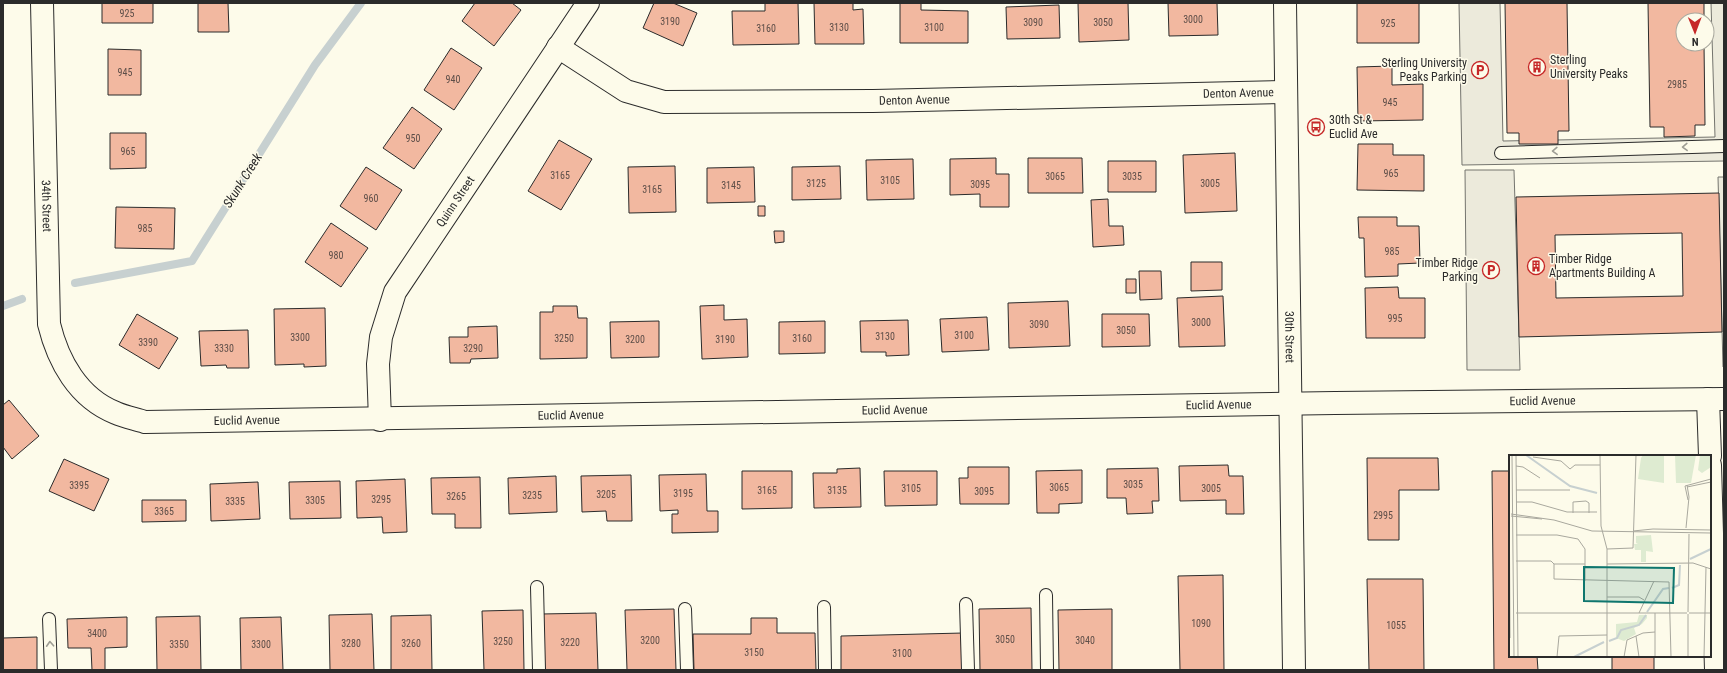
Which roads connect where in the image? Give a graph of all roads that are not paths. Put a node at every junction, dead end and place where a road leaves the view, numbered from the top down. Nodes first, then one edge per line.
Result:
1 (42, 3) edge
2 (588, 3) edge
3 (1285, 3) edge
4 (558, 47) junction
5 (1286, 92) junction
6 (1724, 146) edge
7 (1501, 153) dead end
8 (88, 396) joint
9 (1716, 399) edge
10 (1290, 403) junction
11 (380, 420) junction
12 (1710, 455) edge
13 (1711, 499) edge
14 (537, 587) dead end
15 (1046, 595) dead end
16 (966, 604) dead end
17 (824, 607) dead end
18 (685, 609) dead end
19 (49, 619) dead end
20 (51, 670) edge
21 (539, 670) edge
22 (686, 670) edge
23 (825, 670) edge
24 (968, 670) edge
25 (1047, 670) edge
26 (1294, 670) edge
27 (1716, 670) edge

1 - 8 street, 34th Street
2 - 4 street, Quinn Street
3 - 5 street, 30th Street
4 - 5 street, Denton Avenue
4 - 11 street, Quinn Street
5 - 10 street, 30th Street
6 -> 7 lane
8 - 11 street, Euclid Avenue
9 - 10 street, Euclid Avenue
9 - 12 street
10 - 11 street, Euclid Avenue
10 - 26 street, 30th Street
13 - 27 street
14 - 21 lane
15 - 25 lane
16 - 24 lane
17 - 23 lane
18 - 22 lane
20 -> 19 lane

